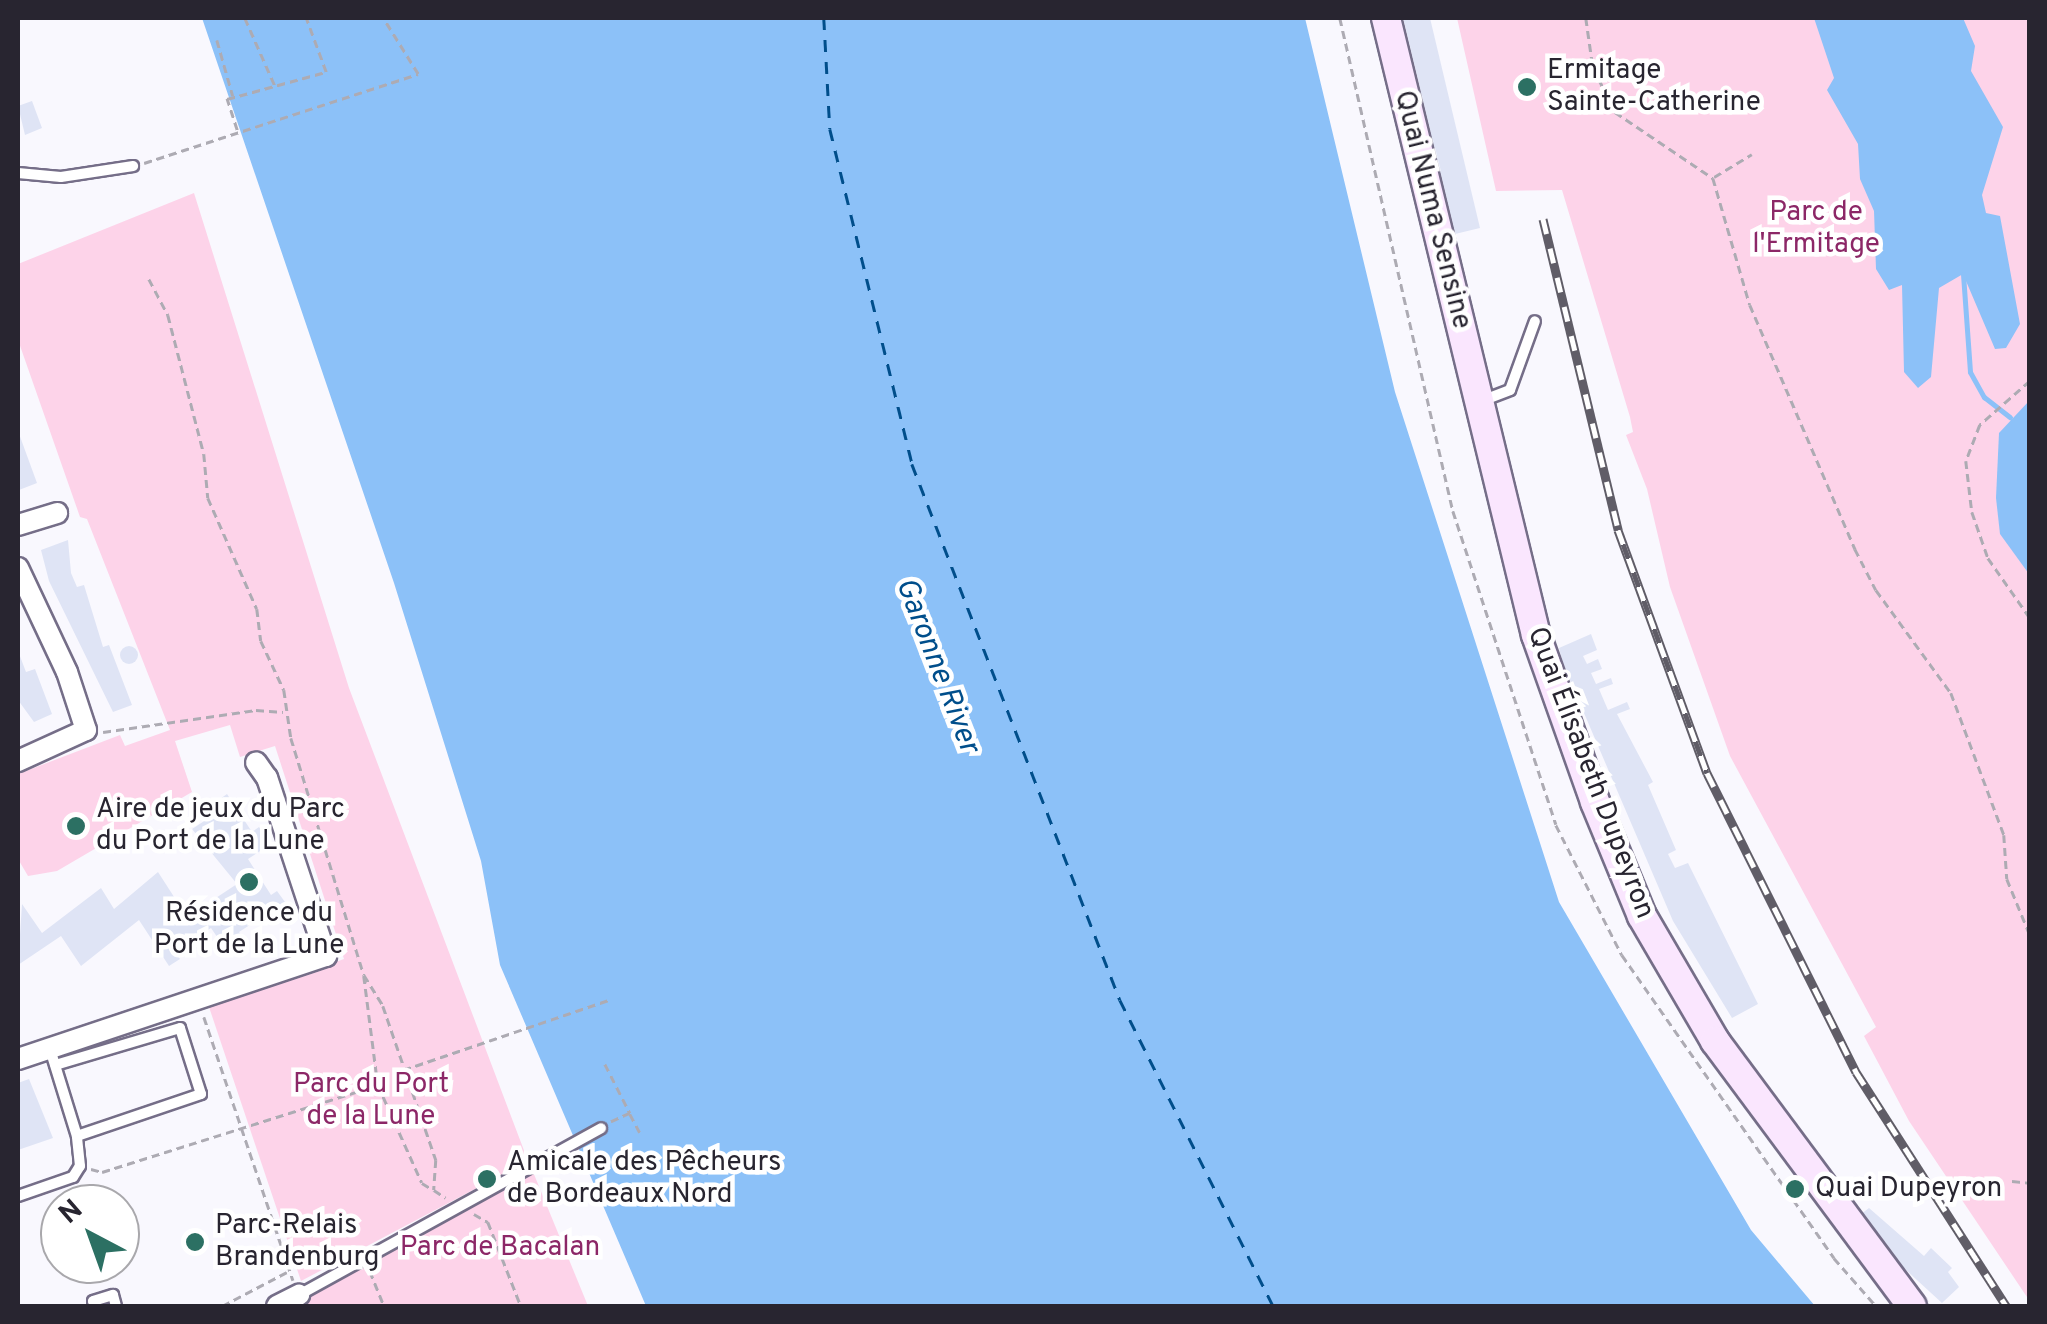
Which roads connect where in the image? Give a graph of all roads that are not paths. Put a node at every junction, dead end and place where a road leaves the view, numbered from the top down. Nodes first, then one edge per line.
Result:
1 (1386, 18) edge
2 (133, 166) road end
3 (18, 173) edge
4 (1534, 321) dead end
5 (1478, 402) junction
6 (57, 513) dead end
7 (18, 524) edge
8 (18, 568) edge
9 (18, 761) edge
10 (256, 762) dead end
11 (52, 1057) junction
12 (18, 1059) edge
13 (600, 1128) road end
14 (77, 1136) junction
15 (18, 1196) edge
16 (300, 1294) joint
17 (114, 1301) edge
18 (94, 1304) edge
19 (277, 1306) edge
20 (1912, 1306) edge

1 - 5 main road, Quai Numa Sensine
2 - 3 lane
4 - 5 lane
5 - 20 main road, Quai Élisabeth Dupeyron
6 - 7 street
8 - 9 street
10 - 11 street
11 - 12 street
11 - 14 lane
11 - 14 lane
13 - 16 lane
14 - 15 lane
16 - 19 street
17 - 18 lane

